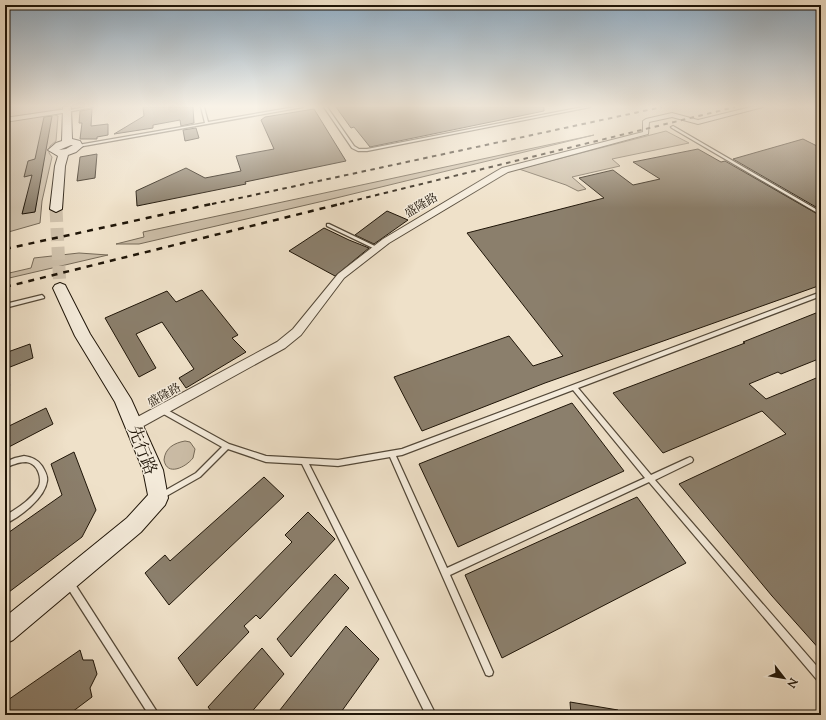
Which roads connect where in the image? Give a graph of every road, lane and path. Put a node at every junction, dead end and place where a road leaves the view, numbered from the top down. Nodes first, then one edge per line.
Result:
1 (66, 141) edge
2 (108, 141) edge
3 (349, 141) edge
4 (415, 141) edge
5 (617, 141) edge
6 (696, 141) edge
7 (78, 146) joint
8 (66, 148) junction
9 (56, 209) tunnel mouth
10 (821, 214) edge
11 (328, 224) dead end
12 (377, 248) junction
13 (60, 288) tunnel mouth
14 (821, 294) edge
15 (42, 297) dead end
16 (5, 306) edge
17 (574, 387) junction
18 (162, 410) junction
19 (134, 425) junction
20 (227, 446) junction
21 (392, 454) junction
22 (690, 460) dead end
23 (304, 461) junction
24 (5, 465) edge
25 (650, 478) junction
26 (158, 498) junction
27 (5, 520) edge
28 (445, 573) junction
29 (67, 581) junction
30 (5, 632) edge
31 (489, 672) dead end
32 (821, 678) edge
33 (154, 715) edge
34 (431, 715) edge

1 - 8 street
2 - 7 lane
3 - 4 lane
5 - 12 street, 盛隆路
6 - 10 lane
7 - 8 street
8 - 9 street
11 - 12 lane
12 - 18 street, 盛隆路
13 - 19 street, 先行路
14 - 17 lane
15 - 16 lane
17 - 21 lane
17 - 25 lane
18 - 19 street, 盛隆路
18 - 20 lane
19 - 26 street, 先行路
20 - 23 lane
20 - 26 lane
21 - 23 lane
21 - 28 lane
22 - 25 lane
23 - 34 lane
24 - 27 lane
25 - 28 lane
25 - 32 lane
26 - 29 street
28 - 31 lane
29 - 30 street
29 - 33 lane

